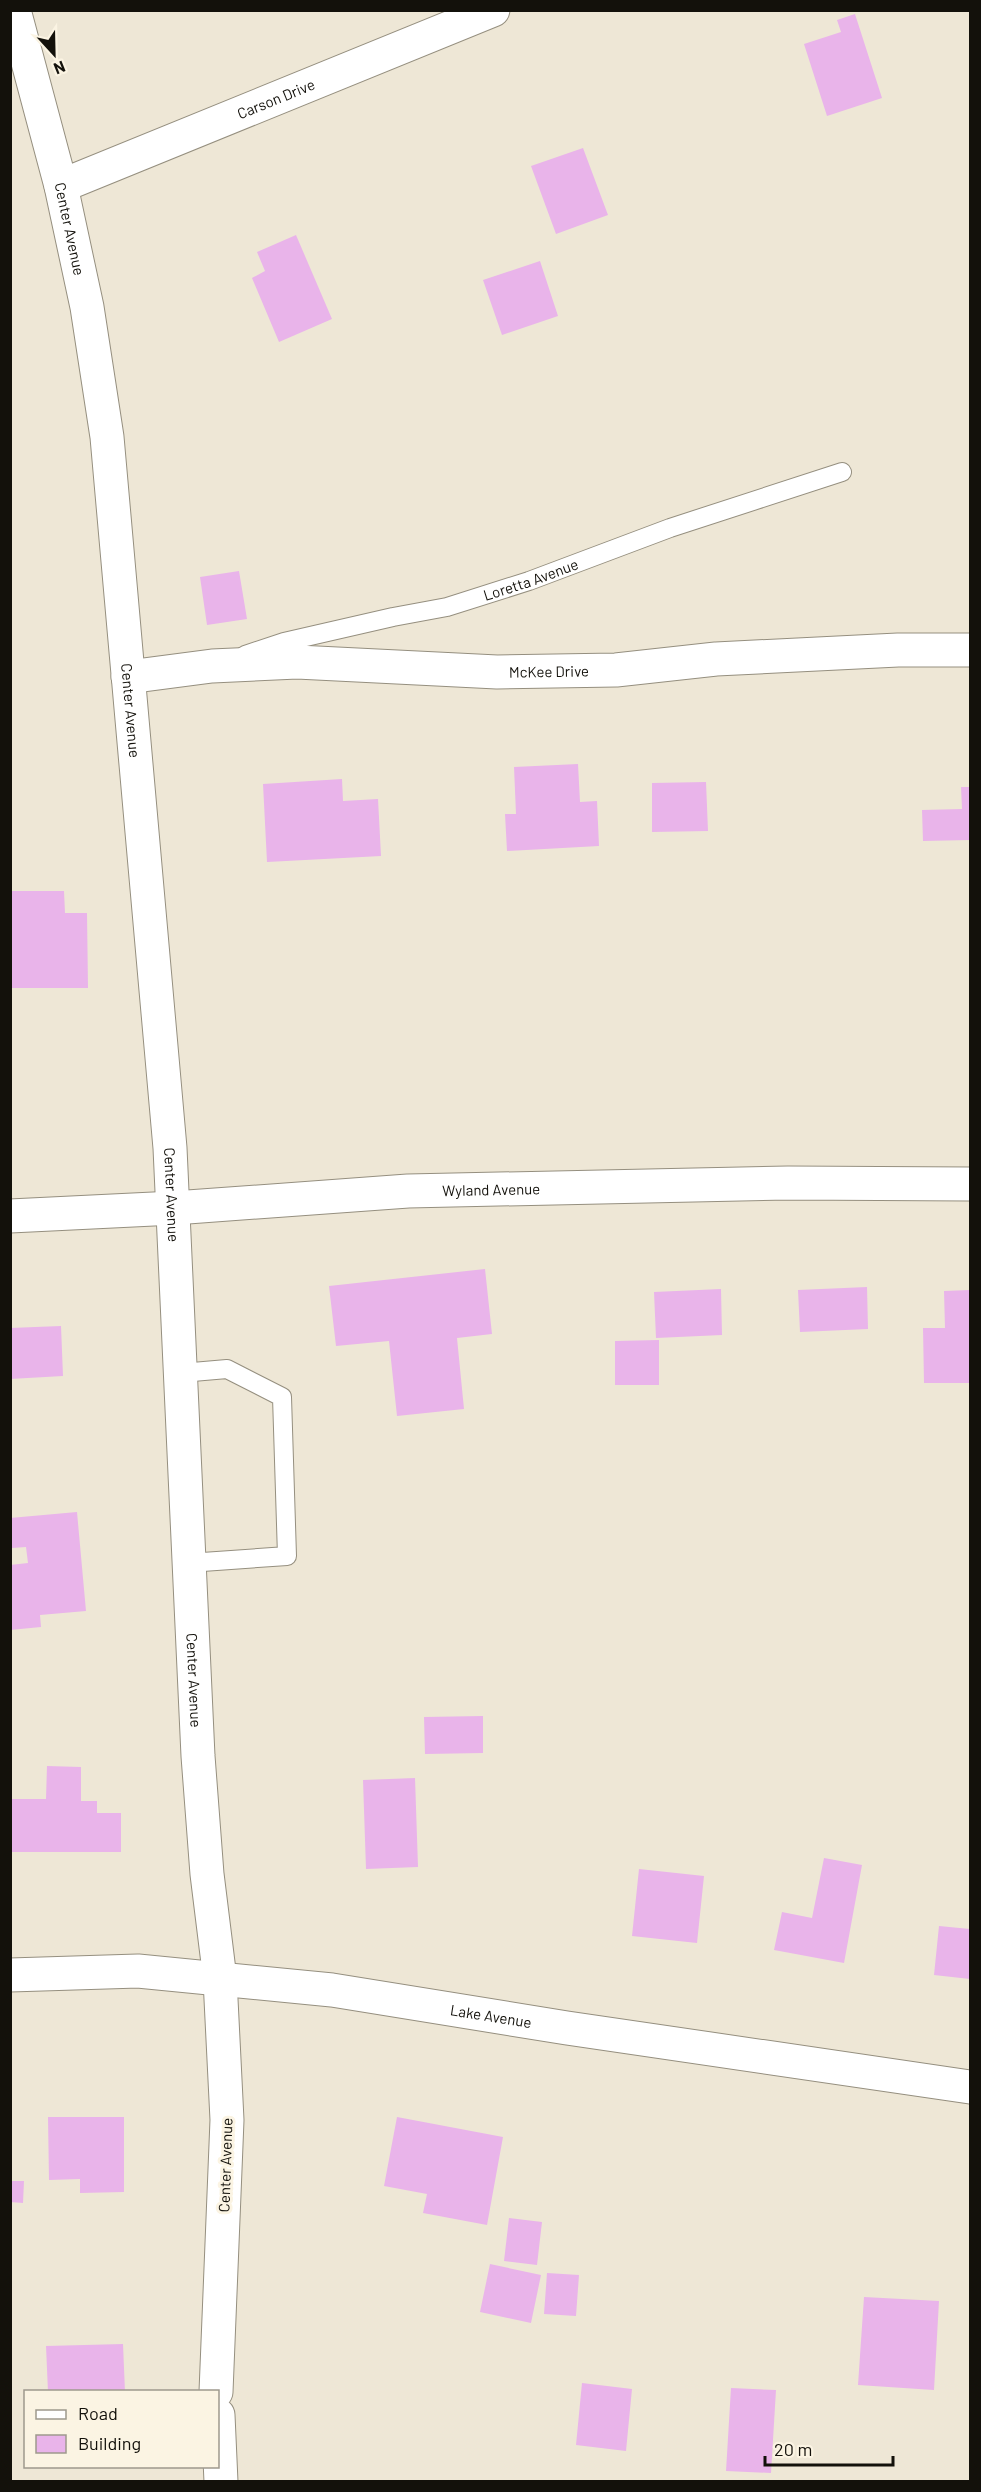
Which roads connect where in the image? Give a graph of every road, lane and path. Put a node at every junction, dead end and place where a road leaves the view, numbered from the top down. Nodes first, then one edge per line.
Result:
1 (14, 10) edge
2 (493, 10) edge
3 (61, 186) junction
4 (842, 472) dead end
5 (970, 650) edge
6 (212, 666) junction
7 (128, 677) junction
8 (970, 1184) edge
9 (174, 1208) junction
10 (10, 1216) edge
11 (181, 1373) junction
12 (188, 1563) junction
13 (10, 1976) edge
14 (220, 1979) junction
15 (970, 2087) edge
16 (216, 2390) edge
17 (219, 2437) edge
18 (221, 2481) edge

1 - 3 street, Center Avenue
2 - 3 street, Carson Drive
3 - 7 street, Center Avenue
4 - 6 lane, Loretta Avenue
5 - 6 street, McKee Drive
6 - 7 street, McKee Drive
7 - 9 street, Center Avenue
8 - 9 street, Wyland Avenue
9 - 10 street, Wyland Avenue
9 - 11 street, Center Avenue
11 - 12 street, Center Avenue
11 - 12 lane
12 - 14 street, Center Avenue
13 - 14 street, Lake Avenue
14 - 15 street, Lake Avenue
14 - 16 street, Center Avenue
17 - 18 street

